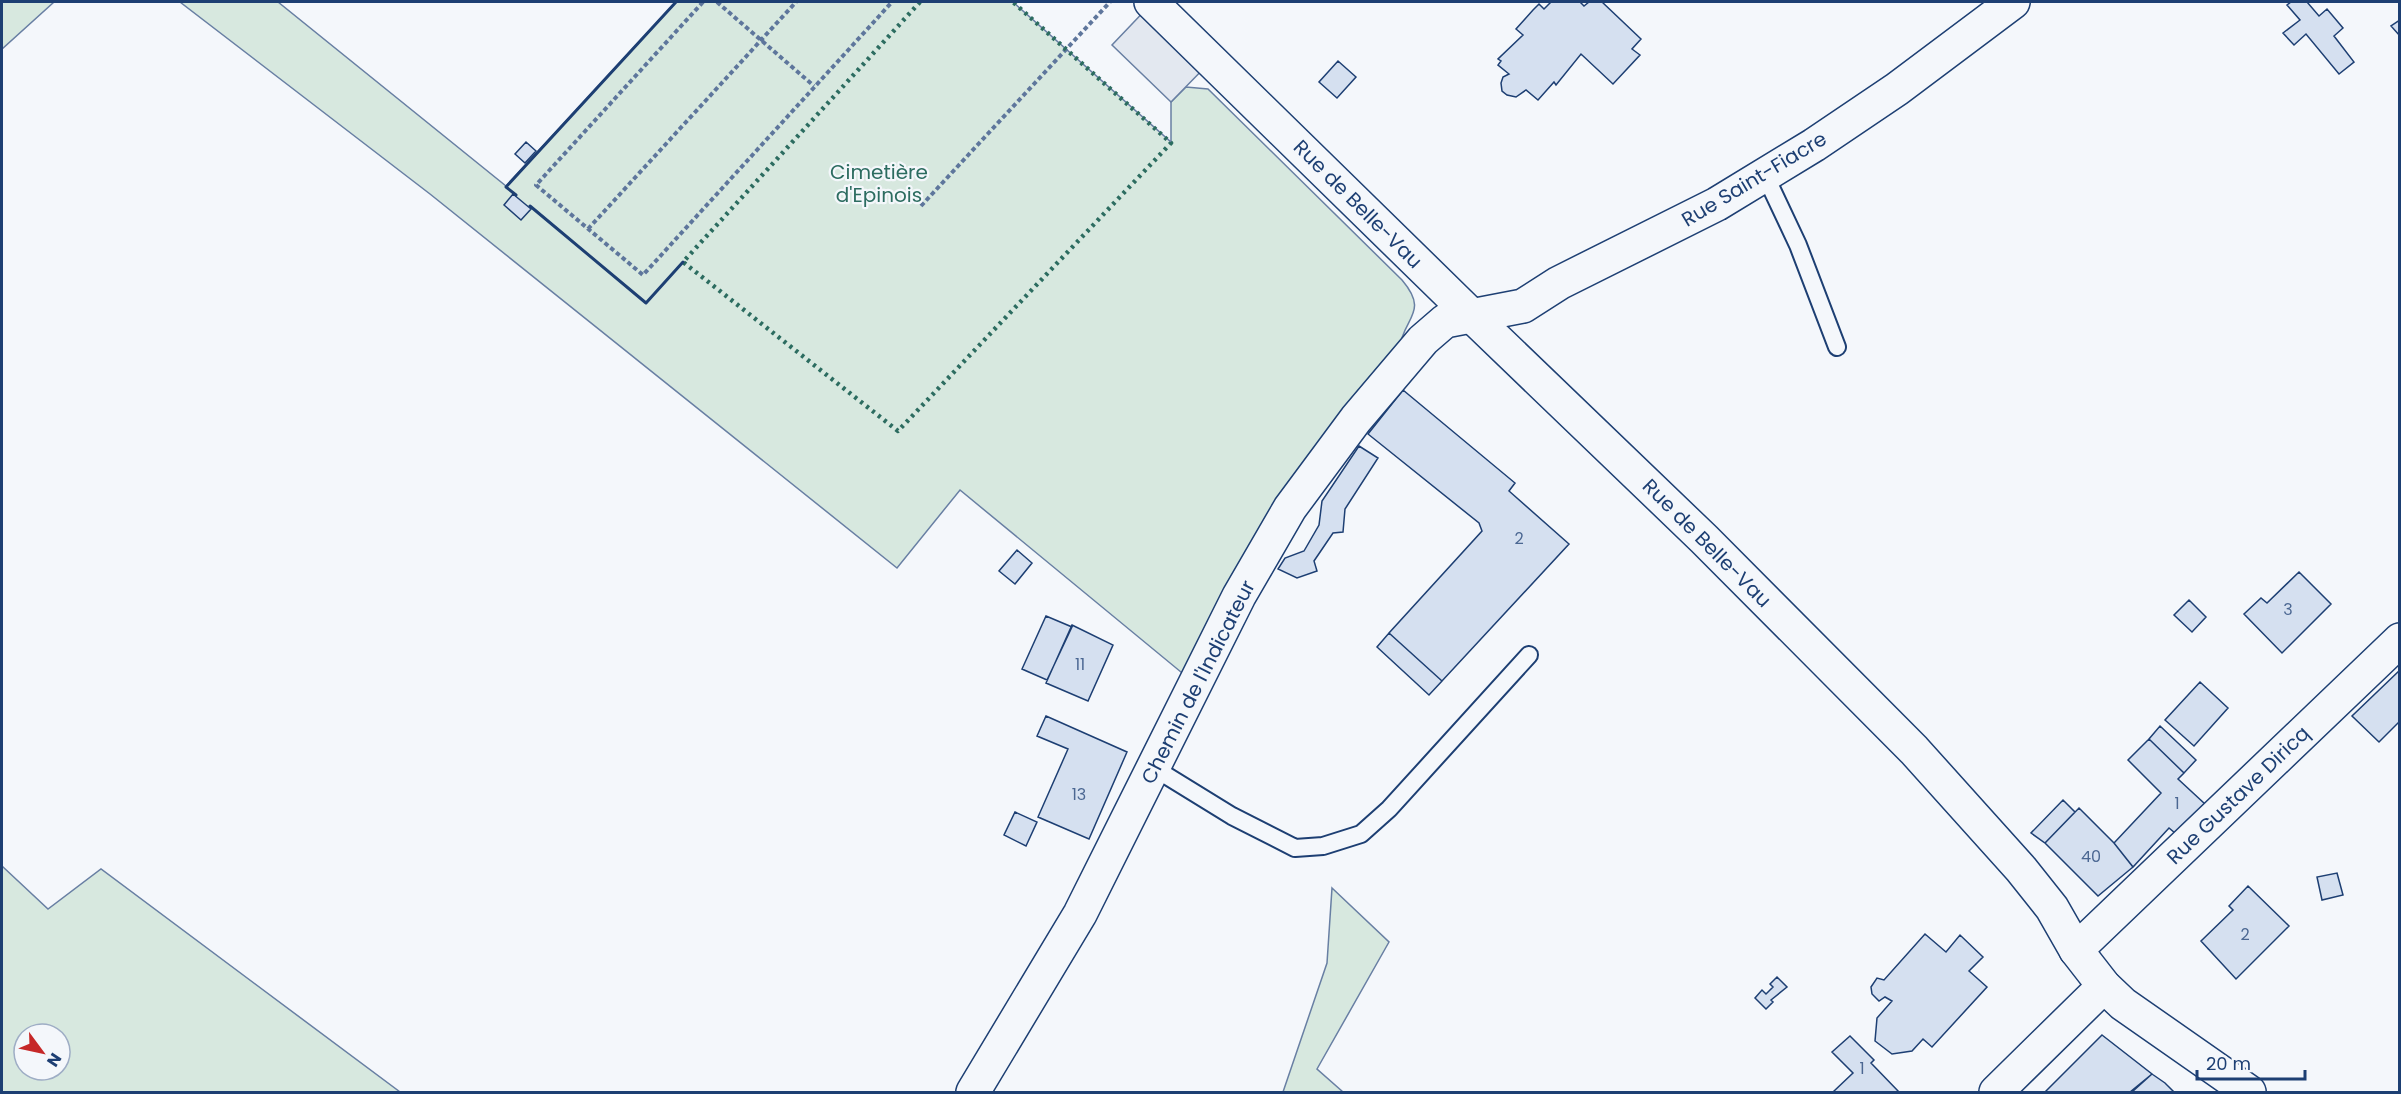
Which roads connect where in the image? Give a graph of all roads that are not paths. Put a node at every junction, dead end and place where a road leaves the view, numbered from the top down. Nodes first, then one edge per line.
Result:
1 (1151, 2) edge
2 (2013, 2) edge
3 (1765, 175) junction
4 (1473, 317) junction
5 (1837, 347) dead end
6 (2400, 640) edge
7 (1529, 655) dead end
8 (1154, 768) junction
9 (2076, 950) junction
10 (2104, 986) junction
11 (973, 1092) edge
12 (1996, 1092) edge
13 (2249, 1092) edge

1 - 4 street, Rue de Belle-Vau
2 - 3 street, Rue Saint-Fiacre
3 - 4 street, Rue Saint-Fiacre
3 - 5 lane
4 - 8 street, Chemin de l'Indicateur
4 - 9 street, Rue de Belle-Vau
6 - 9 street, Rue Gustave Diricq
7 - 8 lane
8 - 11 street, Chemin de l'Indicateur
9 - 10 street, Rue de Belle-Vau
10 - 12 street
10 - 13 street, Rue de Belle-Vau

